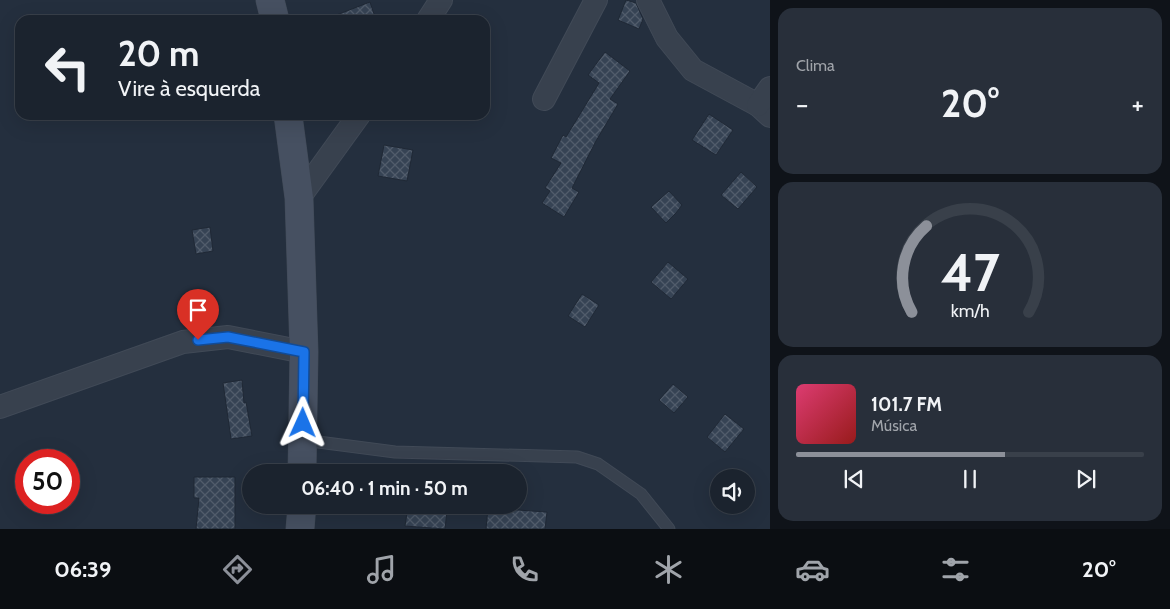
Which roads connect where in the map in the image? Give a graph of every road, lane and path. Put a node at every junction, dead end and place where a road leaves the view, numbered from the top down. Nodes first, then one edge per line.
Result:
1 (270, 0) edge
2 (441, 0) edge
3 (598, 0) edge
4 (648, 0) edge
5 (274, 15) edge
6 (431, 15) edge
7 (544, 99) dead end
8 (766, 103) edge
9 (289, 120) edge
10 (355, 120) edge
11 (299, 198) junction
12 (304, 352) junction
13 (0, 407) edge
14 (302, 440) junction
15 (302, 464) edge
16 (301, 514) edge
17 (300, 529) edge
18 (669, 529) edge

1 - 5 main road
2 - 6 street
3 - 7 street
4 - 8 street
9 - 11 main road
10 - 11 street
11 - 12 main road
12 - 13 street
12 - 14 main road
14 - 15 main road
14 - 18 lane
16 - 17 main road

